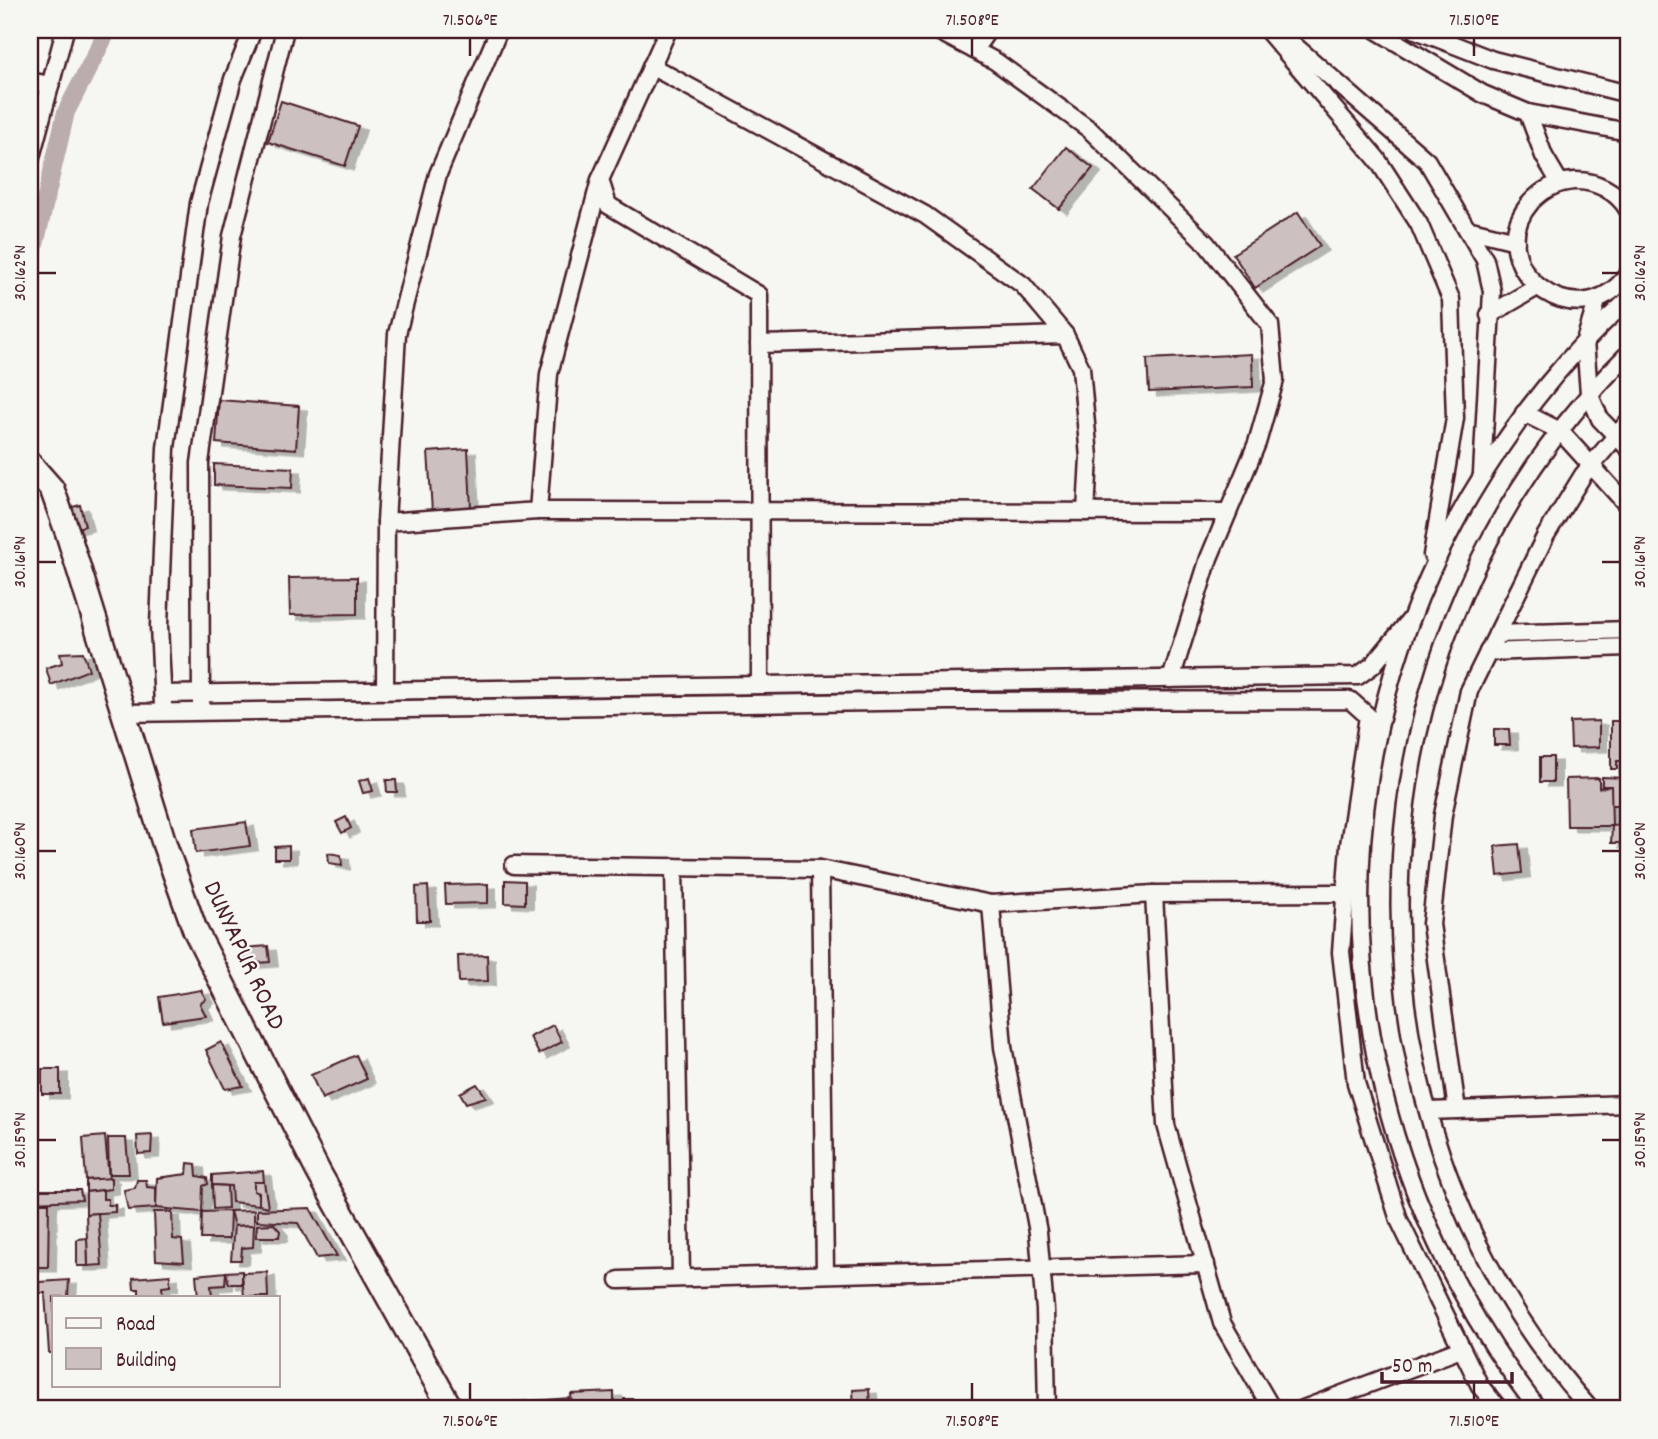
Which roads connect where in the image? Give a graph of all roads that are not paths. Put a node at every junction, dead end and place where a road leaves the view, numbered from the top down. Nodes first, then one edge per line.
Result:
1 (65, 30) edge
2 (253, 30) edge
3 (285, 30) edge
4 (499, 30) edge
5 (668, 30) edge
6 (936, 30) edge
7 (988, 30) edge
8 (1267, 30) edge
9 (1276, 30) edge
10 (1377, 30) edge
11 (1416, 30) edge
12 (974, 50) junction
13 (651, 66) junction
14 (30, 82) edge
15 (50, 85) junction
16 (1628, 94) edge
17 (1528, 113) junction
18 (1628, 132) edge
19 (30, 161) edge
20 (600, 180) junction
21 (1560, 183) junction
22 (1625, 198) edge
23 (1467, 229) junction
24 (1516, 241) junction
25 (1628, 274) edge
26 (1537, 287) junction
27 (1598, 298) junction
28 (1628, 300) edge
29 (1489, 315) junction
30 (1065, 335) junction
31 (1585, 341) junction
32 (759, 344) junction
33 (1628, 354) edge
34 (1589, 393) junction
35 (1524, 413) junction
36 (1622, 427) edge
37 (1560, 431) junction
38 (1628, 448) edge
39 (30, 464) edge
40 (1591, 465) junction
41 (1482, 475) junction
42 (1628, 506) edge
43 (538, 511) junction
44 (760, 511) junction
45 (1086, 512) junction
46 (1228, 512) junction
47 (386, 522) junction
48 (1428, 575) junction
49 (1411, 619) junction
50 (1628, 630) edge
51 (1497, 634) junction
52 (1628, 647) edge
53 (1488, 652) junction
54 (1171, 679) junction
55 (760, 685) junction
56 (385, 691) junction
57 (163, 694) junction
58 (201, 694) junction
59 (164, 711) junction
60 (201, 711) junction
61 (125, 713) junction
62 (514, 865) dead end
63 (674, 867) junction
64 (820, 869) junction
65 (1345, 893) junction
66 (1154, 894) junction
67 (991, 904) junction
68 (1628, 1104) edge
69 (1457, 1110) junction
70 (1427, 1111) junction
71 (1206, 1264) junction
72 (1041, 1268) junction
73 (825, 1273) junction
74 (681, 1276) junction
75 (619, 1280) dead end
76 (1461, 1349) junction
77 (451, 1409) edge
78 (1047, 1409) edge
79 (1272, 1409) edge
80 (1303, 1409) edge
81 (1499, 1409) edge
82 (1538, 1409) edge
83 (1590, 1409) edge

1 - 15 street
2 - 57 street
3 - 58 street
4 - 47 street
5 - 13 street
6 - 12 street
7 - 12 street
8 - 48 street
9 - 23 street
10 - 17 street
11 - 16 street
12 - 46 street
13 - 20 street
13 - 30 street
14 - 15 street
15 - 19 street
17 - 18 street
17 - 21 street
20 - 32 street
20 - 43 street
21 - 22 street
21 - 24 street
23 - 24 street
23 - 29 street
24 - 26 street
25 - 27 street
26 - 27 street
26 - 29 street
27 - 31 street
28 - 31 street
29 - 41 street
30 - 32 street
30 - 45 street
31 - 34 street
31 - 35 street
32 - 44 street
33 - 34 street
34 - 36 street
34 - 37 street
35 - 37 street
35 - 41 street
36 - 38 street
36 - 40 street
37 - 40 street
37 - 70 street
39 - 61 main road, DUNYAPUR ROAD
40 - 42 street
40 - 51 street
41 - 48 street
43 - 44 street
43 - 47 street
44 - 45 street
44 - 55 street
45 - 46 street
46 - 54 street
47 - 56 street
48 - 49 street
49 - 54 street
49 - 82 street
50 - 51 street
51 - 53 street
52 - 53 street
53 - 69 street
54 - 55 street
55 - 56 street
56 - 58 street
57 - 58 street
57 - 59 street
58 - 60 street
59 - 60 street
59 - 61 street
60 - 65 street
61 - 77 main road, DUNYAPUR ROAD
62 - 63 street
63 - 64 street
63 - 74 street
64 - 67 street
64 - 73 street
65 - 66 street
65 - 76 street
66 - 67 street
66 - 71 street
67 - 72 street
68 - 69 street
69 - 70 street
70 - 83 street
71 - 72 street
71 - 79 street
72 - 73 street
72 - 78 street
73 - 74 street
74 - 75 street
76 - 80 street
76 - 81 street

